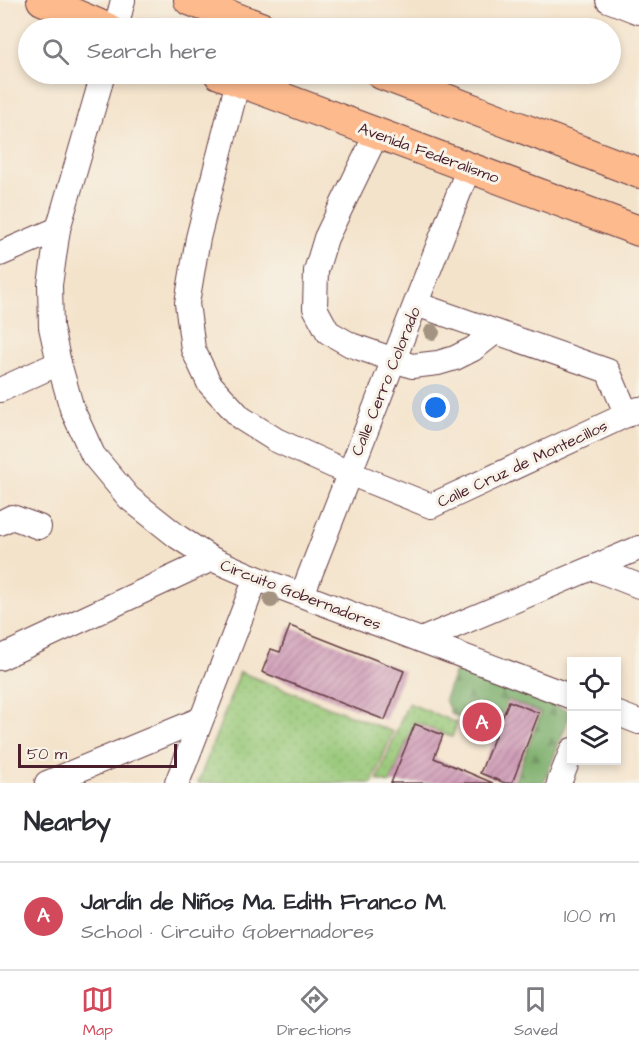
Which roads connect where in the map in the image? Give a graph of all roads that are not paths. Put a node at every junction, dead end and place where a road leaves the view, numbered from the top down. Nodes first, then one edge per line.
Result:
1 (42, 0) edge
2 (123, 0) edge
3 (189, 0) edge
4 (608, 0) edge
5 (639, 12) edge
6 (84, 18) edge
7 (118, 18) edge
8 (237, 18) edge
9 (100, 84) edge
10 (227, 84) edge
11 (247, 84) edge
12 (407, 84) edge
13 (378, 133) junction
14 (469, 167) junction
15 (639, 173) edge
16 (58, 229) junction
17 (639, 231) edge
18 (0, 254) edge
19 (416, 304) junction
20 (495, 332) junction
21 (393, 360) junction
22 (59, 363) junction
23 (0, 390) edge
24 (633, 412) edge
25 (349, 473) junction
26 (0, 523) edge
27 (39, 527) dead end
28 (639, 548) edge
29 (212, 559) junction
30 (593, 568) junction
31 (256, 578) junction
32 (639, 586) edge
33 (302, 595) junction
34 (421, 640) junction
35 (0, 658) edge
36 (567, 694) edge
37 (621, 715) edge
38 (201, 719) junction
39 (639, 722) edge
40 (567, 763) edge
41 (47, 783) edge
42 (177, 783) edge
43 (559, 783) edge

1 - 6 main road
2 - 7 street
3 - 8 main road
4 - 5 street
9 - 16 street, Circuito Gobernadores
10 - 25 street, Calle Cruz de Montecillos
11 - 13 main road, Avenida Federalismo
12 - 15 main road
13 - 14 main road, Avenida Federalismo
13 - 21 street
14 - 17 main road, Avenida Federalismo
14 - 19 street, Calle Cerro Colorado
16 - 18 street
16 - 22 street, Circuito Gobernadores
19 - 20 street
19 - 21 street, Calle Cerro Colorado
20 - 21 street
20 - 24 street
21 - 25 street, Calle Cerro Colorado
22 - 23 street
22 - 29 street, Circuito Gobernadores
24 - 25 street, Calle Cruz de Montecillos
25 - 33 street, Calle Cerro Colorado
26 - 27 street
28 - 30 street
29 - 31 street, Circuito Gobernadores
29 - 35 street
30 - 32 street
30 - 34 street
31 - 33 street, Circuito Gobernadores
31 - 38 street
33 - 34 street, Circuito Gobernadores
34 - 36 street, Circuito Gobernadores
37 - 39 street
38 - 41 street
38 - 42 street
40 - 43 street

